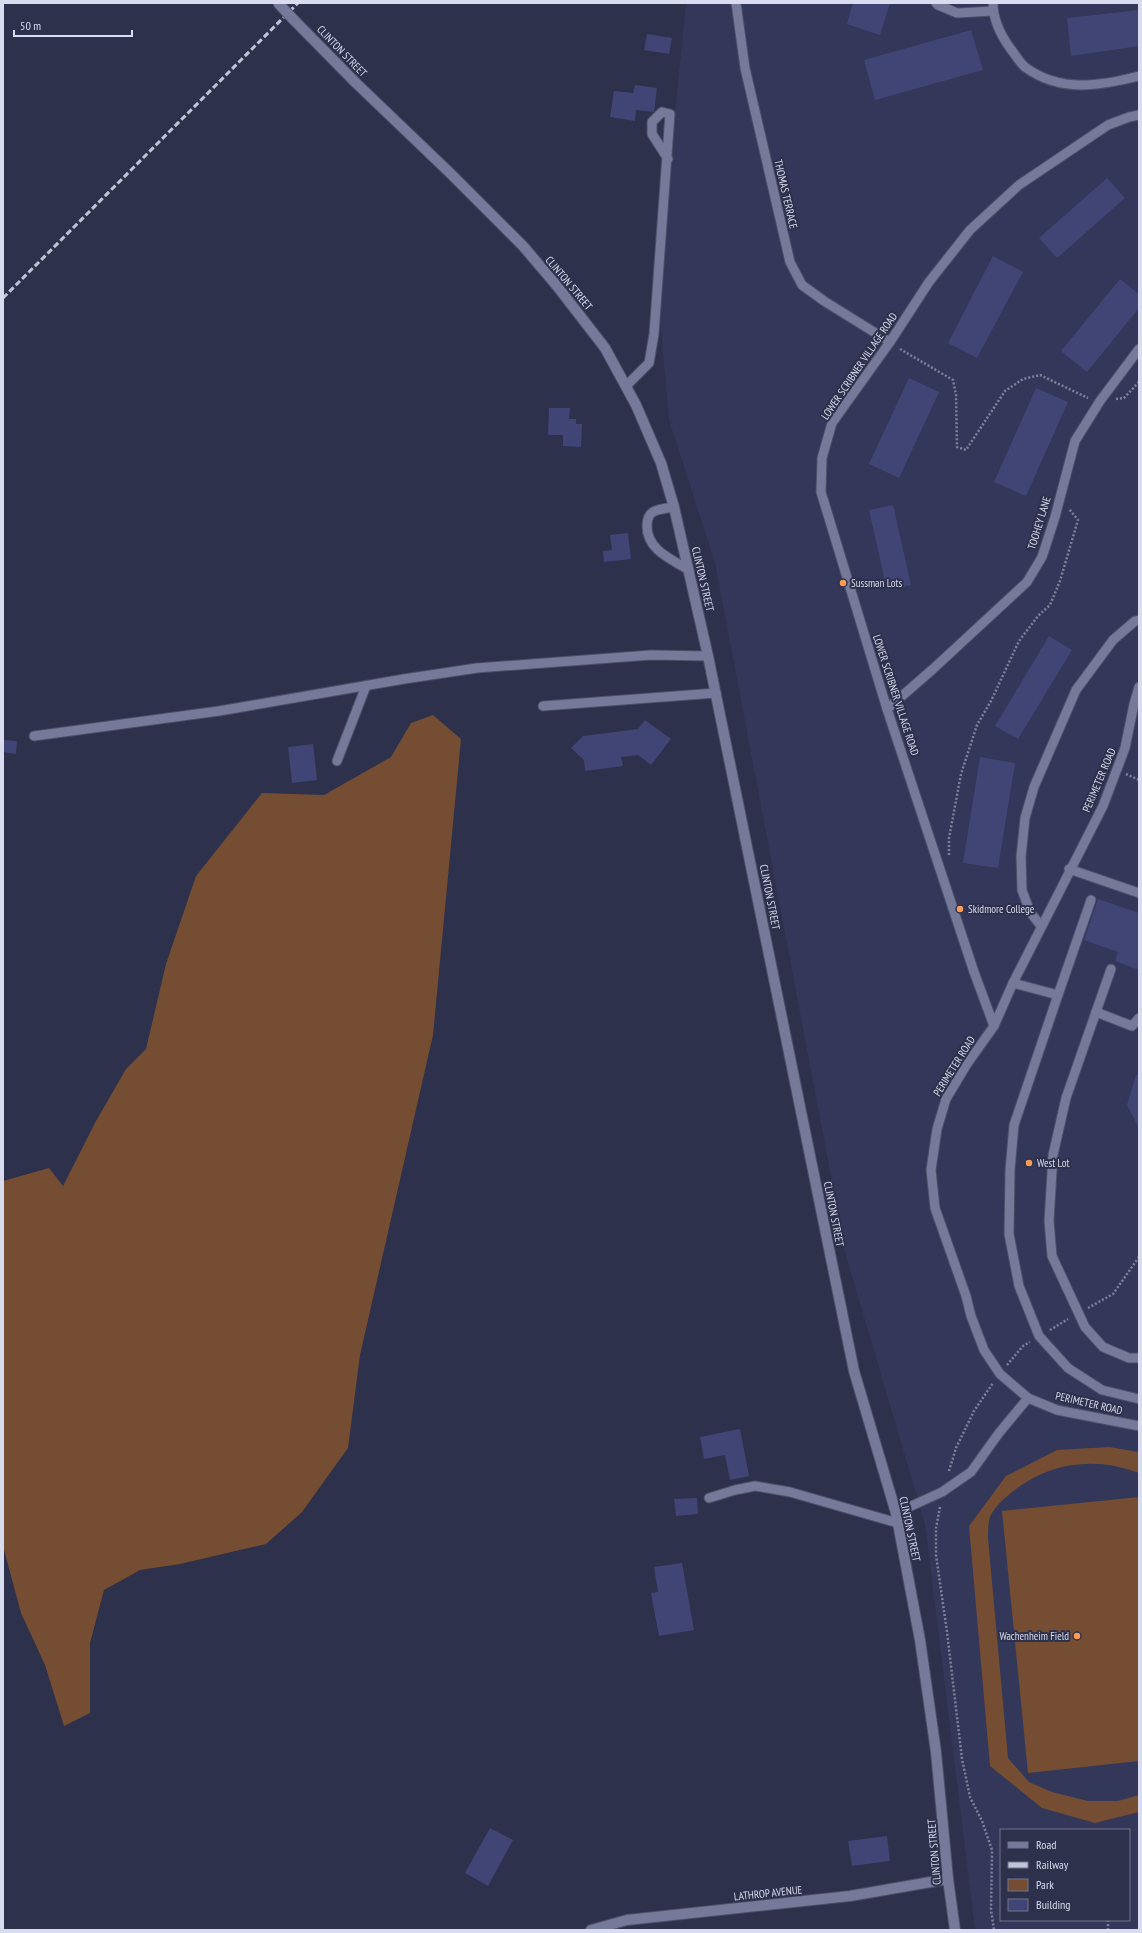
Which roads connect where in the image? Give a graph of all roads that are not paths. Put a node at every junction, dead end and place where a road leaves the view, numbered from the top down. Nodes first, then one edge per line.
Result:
1 (278, 3) edge
2 (736, 3) edge
3 (936, 3) edge
4 (993, 7) edge
5 (1139, 76) edge
6 (1139, 115) edge
7 (668, 159) dead end
8 (890, 342) junction
9 (1139, 349) edge
10 (626, 386) junction
11 (674, 507) junction
12 (689, 570) junction
13 (1139, 620) edge
14 (708, 656) junction
15 (366, 686) junction
16 (1139, 686) edge
17 (716, 693) junction
18 (543, 706) dead end
19 (887, 709) junction
20 (34, 736) dead end
21 (337, 761) dead end
22 (1070, 869) junction
23 (1139, 893) edge
24 (1091, 900) dead end
25 (1041, 926) junction
26 (1111, 969) dead end
27 (1013, 983) junction
28 (1058, 995) junction
29 (1096, 1012) junction
30 (1139, 1018) edge
31 (994, 1026) junction
32 (1139, 1358) edge
33 (1028, 1398) junction
34 (1139, 1399) edge
35 (1139, 1426) edge
36 (709, 1498) dead end
37 (896, 1512) junction
38 (898, 1523) junction
39 (948, 1879) junction
40 (591, 1930) edge
41 (954, 1930) edge

1 - 10 street, CLINTON STREET, bridge
2 - 8 lane, THOMAS TERRACE
3 - 4 lane
4 - 5 lane
6 - 8 lane, LOWER SCRIBNER VILLAGE ROAD
7 - 10 lane
8 - 19 lane, LOWER SCRIBNER VILLAGE ROAD
9 - 19 lane, TOOHEY LANE
10 - 11 street, CLINTON STREET
11 - 12 street, CLINTON STREET
11 - 12 lane
12 - 14 street, CLINTON STREET
13 - 25 lane
14 - 15 lane
14 - 17 street, CLINTON STREET
15 - 20 lane
15 - 21 lane
16 - 22 lane, PERIMETER ROAD
17 - 18 lane
17 - 37 street, CLINTON STREET
19 - 31 lane, LOWER SCRIBNER VILLAGE ROAD
22 - 23 lane
22 - 25 lane, PERIMETER ROAD
24 - 28 lane
25 - 27 lane, PERIMETER ROAD
26 - 29 lane
27 - 28 lane
27 - 31 lane, PERIMETER ROAD
28 - 34 lane
29 - 30 lane
29 - 32 lane
31 - 33 lane, PERIMETER ROAD
33 - 35 lane, PERIMETER ROAD
33 - 37 lane
36 - 38 lane
37 - 38 street, CLINTON STREET
38 - 39 street, CLINTON STREET
39 - 40 street, LATHROP AVENUE
39 - 41 street, CLINTON STREET

